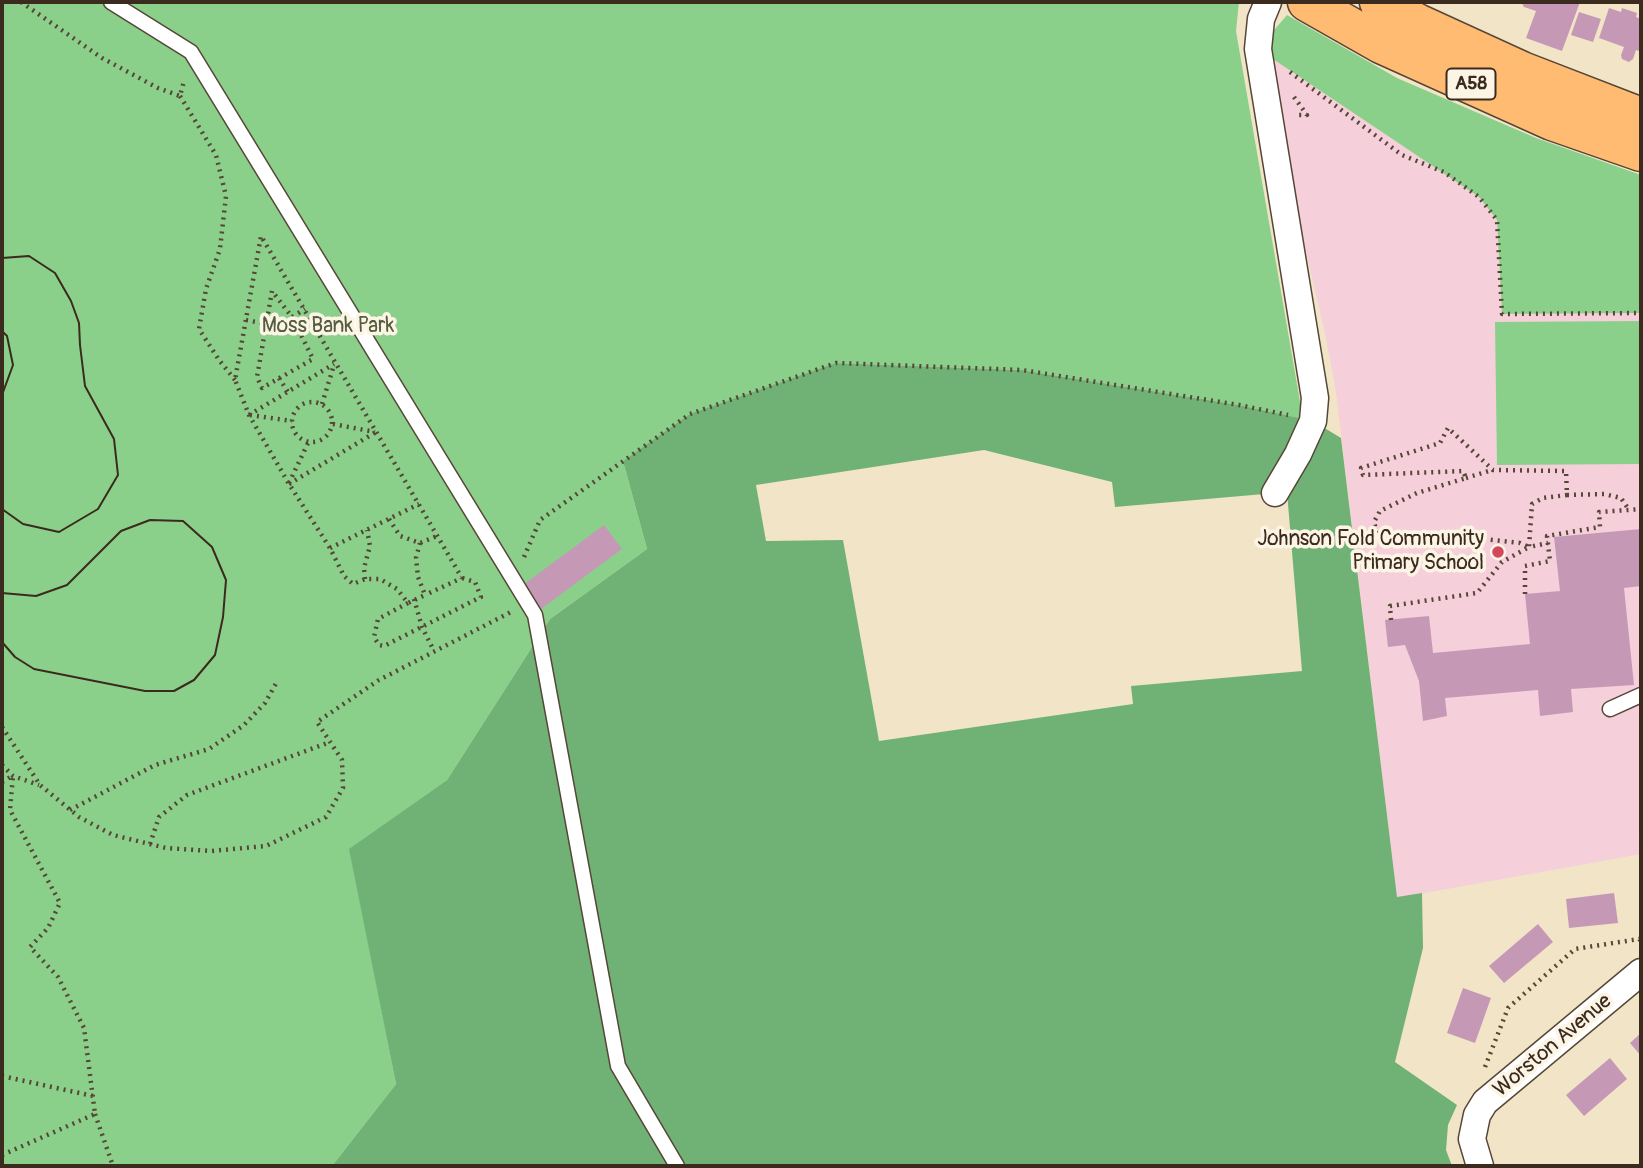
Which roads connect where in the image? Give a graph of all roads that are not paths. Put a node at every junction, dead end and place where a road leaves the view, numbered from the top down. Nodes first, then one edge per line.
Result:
1 (111, 2) edge
2 (1268, 2) edge
3 (1307, 2) edge
4 (1379, 2) edge
5 (1641, 117) edge
6 (1641, 152) edge
7 (1275, 493) dead end
8 (1641, 695) edge
9 (1610, 709) dead end
10 (1641, 972) edge
11 (677, 1166) edge
12 (1480, 1166) edge

1 - 11 lane
2 - 7 street
3 - 6 highway, A58
4 - 5 highway, A58
8 - 9 lane
10 - 12 street, Worston Avenue

